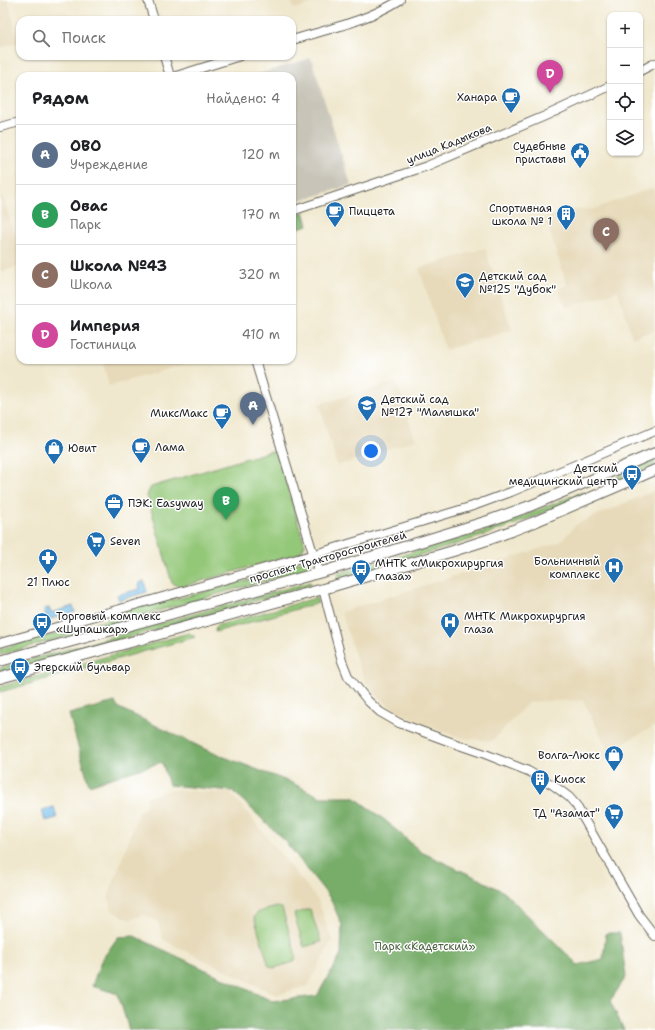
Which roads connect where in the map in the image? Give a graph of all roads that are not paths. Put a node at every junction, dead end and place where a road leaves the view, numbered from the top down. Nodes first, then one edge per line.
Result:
1 (148, 0) edge
2 (400, 0) edge
3 (153, 16) edge
4 (296, 39) edge
5 (165, 60) edge
6 (227, 60) edge
7 (655, 64) edge
8 (643, 70) edge
9 (169, 72) edge
10 (189, 72) edge
11 (607, 87) edge
12 (16, 123) edge
13 (0, 127) edge
14 (296, 210) edge
15 (255, 364) edge
16 (655, 431) edge
17 (655, 453) edge
18 (655, 470) edge
19 (589, 481) junction
20 (596, 496) junction
21 (313, 555) junction
22 (319, 573) junction
23 (323, 589) junction
24 (0, 643) edge
25 (0, 661) edge
26 (0, 678) edge
27 (655, 936) edge

1 - 3 street
2 - 4 street
5 - 9 street
6 - 10 street
7 - 8 street
11 - 14 street, улица Кадыкова
12 - 13 street
15 - 21 street
16 - 21 street
17 - 19 main road, проспект Тракторостроителей
18 - 20 main road
19 - 20 main road
19 - 22 main road, проспект Тракторостроителей
20 - 23 main road
21 - 22 street
21 - 24 street
22 - 23 main road
22 - 25 main road, проспект Тракторостроителей
23 - 26 main road
23 - 27 street

